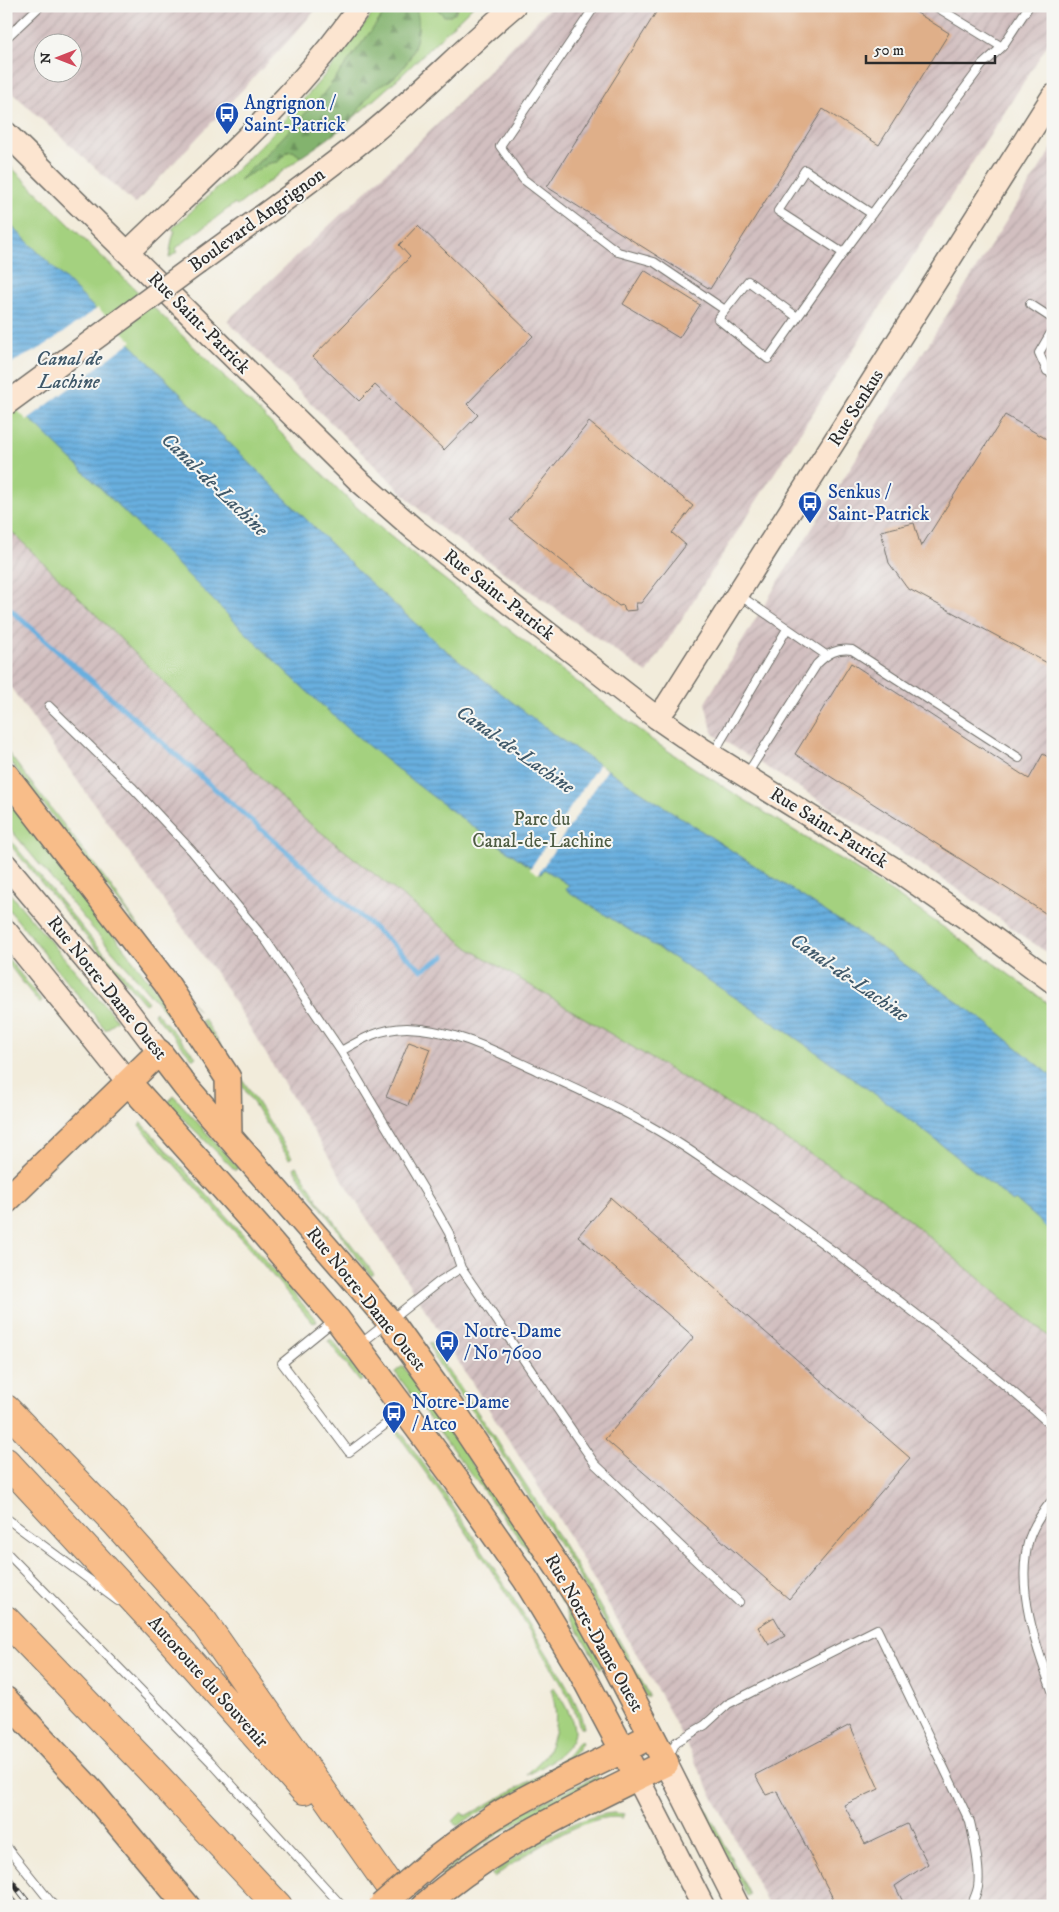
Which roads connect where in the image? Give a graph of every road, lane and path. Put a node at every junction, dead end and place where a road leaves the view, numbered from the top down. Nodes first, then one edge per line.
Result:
1 (40, 6) edge
2 (360, 6) edge
3 (496, 6) edge
4 (514, 6) edge
5 (595, 6) edge
6 (934, 6) edge
7 (1029, 6) edge
8 (6, 38) edge
9 (473, 41) junction
10 (1002, 47) junction
11 (1053, 96) edge
12 (6, 133) edge
13 (872, 214) junction
14 (128, 252) junction
15 (843, 253) junction
16 (1030, 304) dead end
17 (725, 310) junction
18 (797, 317) junction
19 (1053, 319) edge
20 (1053, 329) edge
21 (1053, 374) edge
22 (6, 404) edge
23 (738, 595) junction
24 (787, 629) junction
25 (826, 655) junction
26 (49, 706) dead end
27 (657, 718) junction
28 (714, 756) junction
29 (1019, 758) dead end
30 (6, 775) edge
31 (746, 776) junction
32 (6, 865) edge
33 (6, 931) edge
34 (1053, 982) edge
35 (341, 1051) junction
36 (159, 1052) junction
37 (128, 1082) junction
38 (229, 1136) junction
39 (6, 1201) edge
40 (461, 1268) junction
41 (337, 1319) junction
42 (389, 1322) junction
43 (358, 1346) junction
44 (6, 1409) edge
45 (404, 1410) junction
46 (1053, 1427) edge
47 (6, 1462) edge
48 (1053, 1499) edge
49 (6, 1518) edge
50 (6, 1552) edge
51 (739, 1602) dead end
52 (123, 1605) dead end
53 (131, 1610) dead end
54 (6, 1620) edge
55 (170, 1639) junction
56 (1053, 1693) edge
57 (6, 1700) edge
58 (664, 1743) junction
59 (623, 1750) junction
60 (637, 1777) junction
61 (6, 1846) edge
62 (384, 1895) edge
63 (54, 1906) edge
64 (187, 1906) edge
65 (278, 1906) edge
66 (342, 1906) edge
67 (406, 1906) edge
68 (424, 1906) edge
69 (703, 1906) edge
70 (738, 1906) edge
71 (971, 1906) edge

1 - 8 lane
2 - 14 main road
3 - 9 main road, Boulevard Angrignon
4 - 9 main road, Boulevard Angrignon
5 - 17 lane
6 - 10 lane
7 - 10 lane
9 - 22 main road, Boulevard Angrignon, bridge
10 - 13 lane
11 - 23 main road, Rue Senkus
12 - 14 main road, Rue Saint-Patrick
13 - 15 lane
13 - 15 lane
14 - 27 main road, Rue Saint-Patrick
15 - 18 lane
16 - 19 lane
17 - 18 lane
17 - 18 lane
20 - 21 lane
23 - 24 lane
23 - 27 main road, Rue Senkus
24 - 25 lane
24 - 28 lane
25 - 29 lane
25 - 31 lane
26 - 35 lane
27 - 28 main road, Rue Saint-Patrick
28 - 31 main road, Rue Saint-Patrick
30 - 38 main road
31 - 34 main road, Rue Saint-Patrick
32 - 36 main road, Rue Notre-Dame Ouest
33 - 37 main road, Rue Notre-Dame Ouest
35 - 40 lane
35 - 46 lane
36 - 37 main road
36 - 38 main road, Rue Notre-Dame Ouest
37 - 39 main road
37 - 41 main road, Rue Notre-Dame Ouest
38 - 42 main road, Rue Notre-Dame Ouest
40 - 42 lane
40 - 51 lane
41 - 43 main road, Rue Notre-Dame Ouest
41 - 45 lane
42 - 43 lane
42 - 58 main road, Rue Notre-Dame Ouest
43 - 45 main road, Rue Notre-Dame Ouest
44 - 62 highway
45 - 59 main road, Rue Notre-Dame Ouest
47 - 55 highway, Autoroute du Souvenir
48 - 56 lane
49 - 52 lane
50 - 66 lane
53 - 55 lane
54 - 65 highway
55 - 62 highway, Autoroute du Souvenir
57 - 64 main road
58 - 59 main road
58 - 60 main road
58 - 70 main road, Rue Notre-Dame Ouest
58 - 71 lane
59 - 60 main road, Rue Notre-Dame Ouest
59 - 62 main road, bridge
60 - 68 main road
60 - 69 main road, Rue Notre-Dame Ouest
61 - 63 lane
62 - 67 highway, Autoroute du Souvenir

